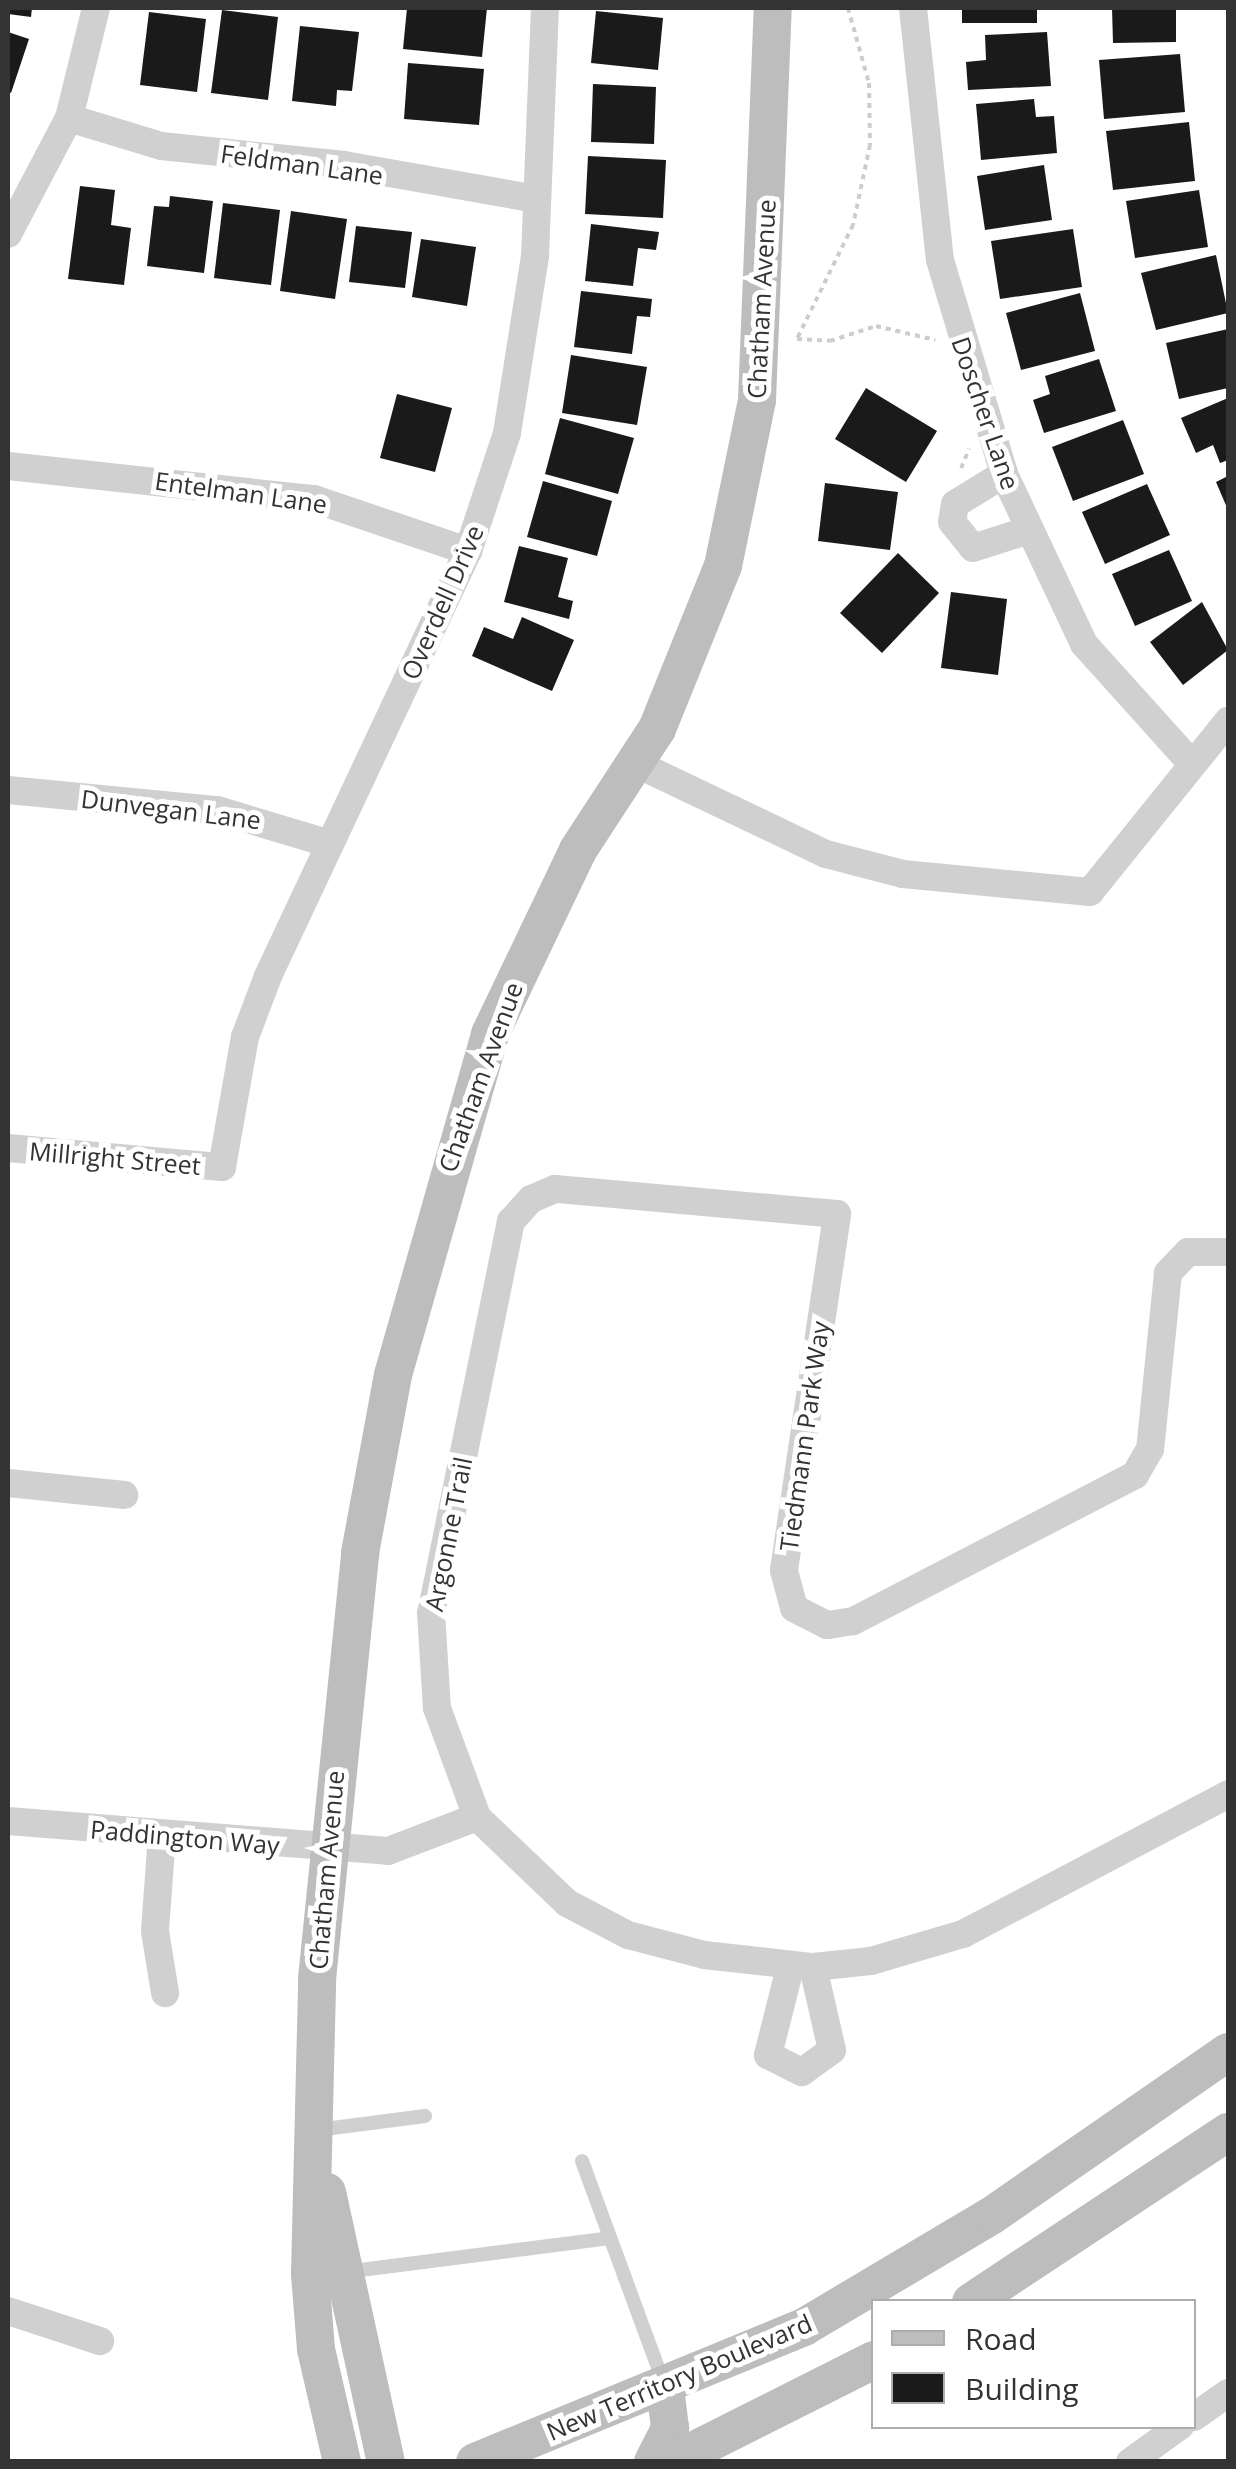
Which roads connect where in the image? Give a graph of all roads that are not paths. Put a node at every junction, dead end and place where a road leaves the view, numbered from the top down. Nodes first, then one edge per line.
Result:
1 (96, 8) edge
2 (545, 8) edge
3 (774, 8) edge
4 (913, 8) edge
5 (69, 118) junction
6 (537, 199) junction
7 (8, 234) edge
8 (8, 466) edge
9 (1004, 474) junction
10 (1029, 530) junction
11 (468, 550) junction
12 (1228, 722) edge
13 (634, 763) junction
14 (1192, 764) junction
15 (8, 790) edge
16 (330, 844) junction
17 (8, 1148) edge
18 (222, 1167) joint
19 (531, 1199) joint
20 (1228, 1252) edge
21 (8, 1483) edge
22 (124, 1496) dead end
23 (1228, 1794) edge
24 (477, 1817) junction
25 (8, 1821) edge
26 (162, 1835) junction
27 (327, 1850) junction
28 (166, 1993) dead end
29 (1228, 2052) edge
30 (425, 2116) dead end
31 (314, 2130) junction
32 (1228, 2132) edge
33 (582, 2162) dead end
34 (610, 2238) junction
35 (344, 2272) junction
36 (976, 2299) edge
37 (8, 2311) edge
38 (100, 2341) dead end
39 (871, 2362) edge
40 (664, 2387) junction
41 (1228, 2393) edge
42 (1196, 2416) edge
43 (1176, 2429) edge
44 (342, 2462) edge
45 (386, 2462) edge
46 (475, 2462) edge
47 (653, 2462) edge
48 (671, 2462) edge
49 (1130, 2462) edge

1 - 5 street
2 - 6 street, Overdell Drive
3 - 13 street, Chatham Avenue
4 - 9 street, Doscher Lane
5 - 6 street, Feldman Lane
5 - 7 street
6 - 11 street, Overdell Drive
8 - 11 street, Entelman Lane
9 - 10 street, Doscher Lane
9 - 10 street
10 - 14 street, Doscher Lane
11 - 16 street, Overdell Drive
12 - 14 street
13 - 14 street
13 - 27 street, Chatham Avenue
15 - 16 street, Dunvegan Lane
16 - 18 street, Overdell Drive
17 - 18 street, Millright Street
19 - 20 street, Tiedmann Park Way
19 - 24 street, Argonne Trail
21 - 22 street
23 - 24 street, Argonne Trail
24 - 27 street, Paddington Way
25 - 26 street, Paddington Way
26 - 27 street, Paddington Way
26 - 28 street
27 - 31 street, Chatham Avenue
29 - 40 street, New Territory Boulevard
30 - 31 lane
31 - 35 street, Chatham Avenue
31 - 44 street, Chatham Avenue
32 - 36 street
33 - 34 lane
34 - 35 lane
34 - 40 lane
35 - 45 street, Chatham Avenue
37 - 38 street
39 - 48 street
40 - 46 street, New Territory Boulevard
40 - 47 street
41 - 42 street
43 - 49 street

